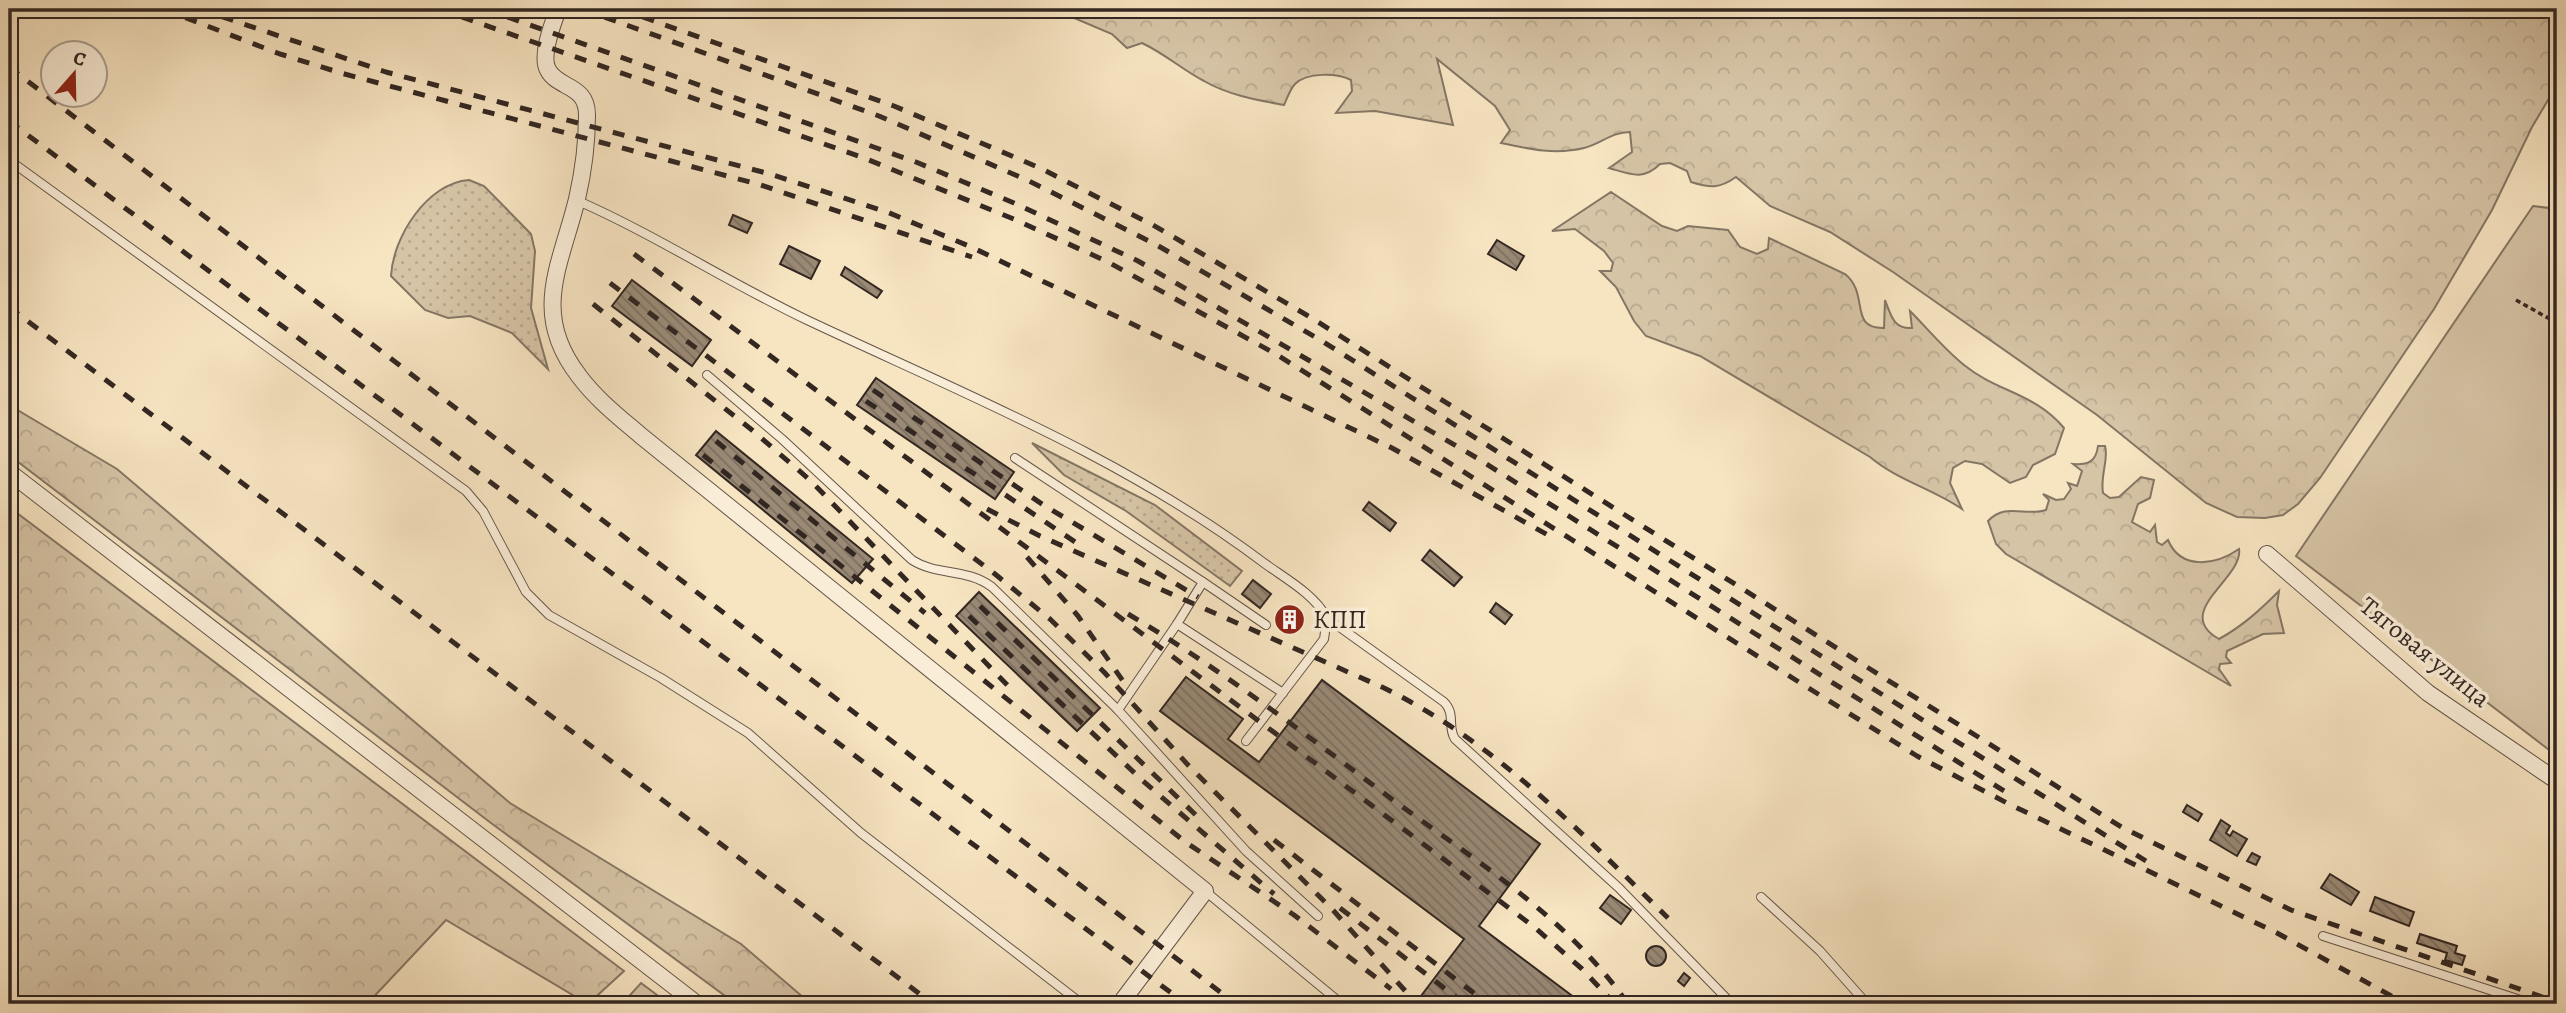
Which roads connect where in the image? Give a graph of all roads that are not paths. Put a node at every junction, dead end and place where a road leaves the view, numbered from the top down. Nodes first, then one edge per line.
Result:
1 (558, 9) edge
2 (9, 160) edge
3 (576, 200) junction
4 (707, 375) dead end
5 (1015, 458) dead end
6 (9, 472) edge
7 (2267, 554) dead end
8 (1203, 582) junction
9 (1327, 618) junction
10 (1177, 624) junction
11 (1266, 625) dead end
12 (1283, 693) junction
13 (1118, 710) junction
14 (1246, 741) dead end
15 (2557, 781) edge
16 (1205, 891) junction
17 (1761, 897) dead end
18 (1318, 916) dead end
19 (2323, 936) dead end
20 (697, 1004) edge
21 (1082, 1004) edge
22 (1121, 1004) edge
23 (1342, 1004) edge
24 (1732, 1004) edge
25 (1867, 1004) edge
26 (2533, 1004) edge

1 - 3 street
2 - 21 lane
3 - 9 lane
3 - 16 street
4 - 13 lane
5 - 8 lane
6 - 20 street
7 - 15 street, Тяговая улица
8 - 10 lane
8 - 11 lane
9 - 12 lane
9 - 24 lane
10 - 12 lane
10 - 13 lane
12 - 14 lane
13 - 18 lane
16 - 22 street
16 - 23 lane
17 - 25 lane
19 - 26 lane

